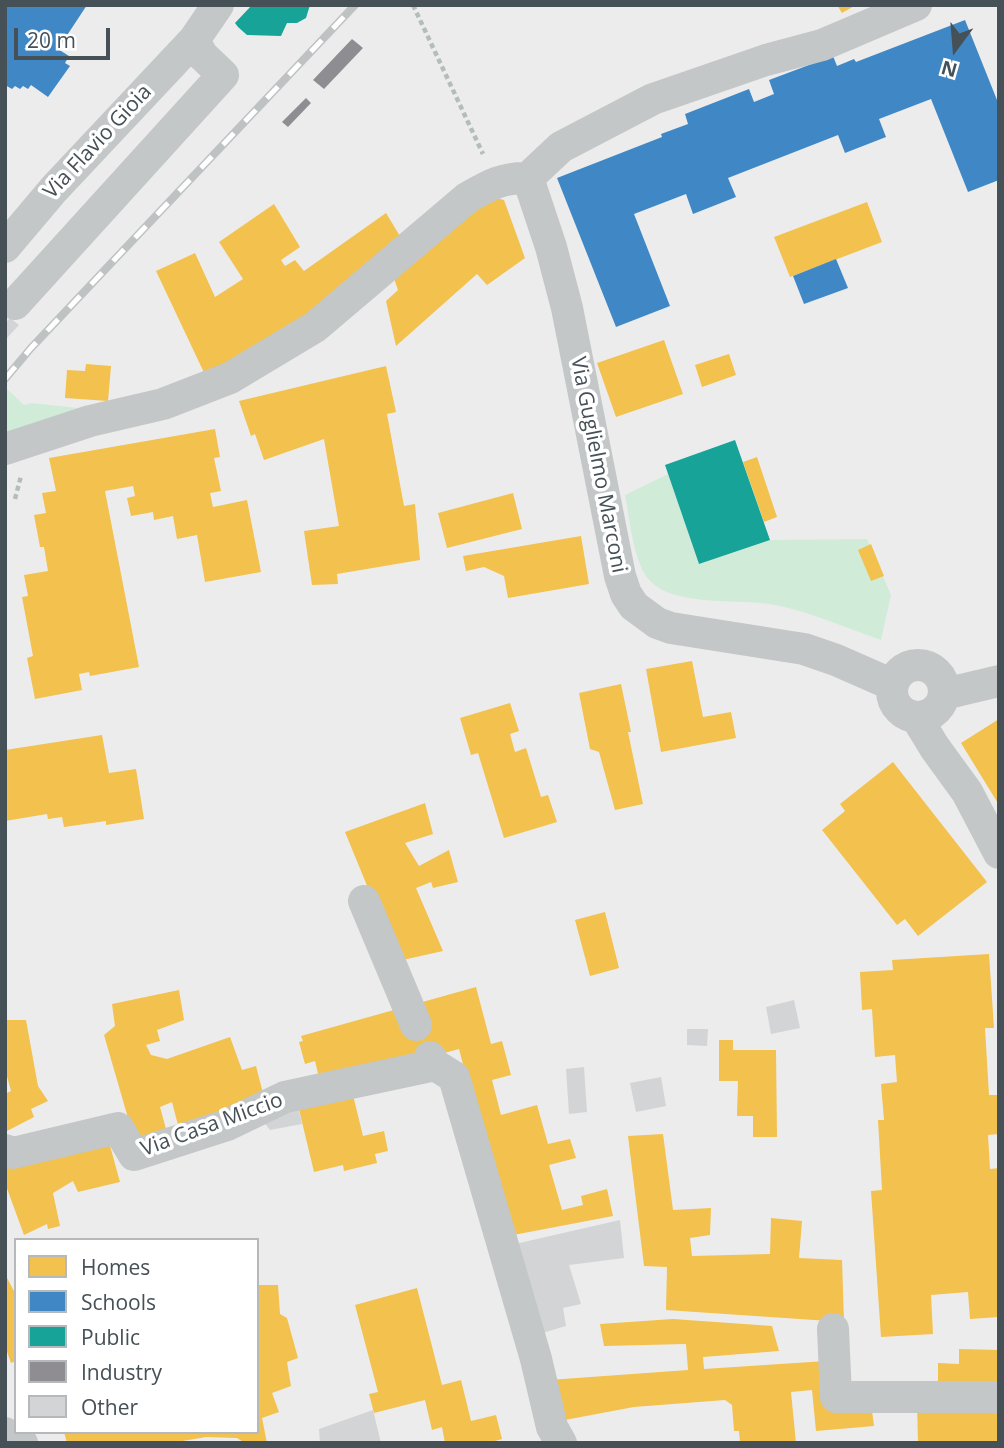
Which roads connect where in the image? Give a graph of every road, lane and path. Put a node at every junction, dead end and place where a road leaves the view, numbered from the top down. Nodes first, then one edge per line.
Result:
1 (218, 5) edge
2 (413, 5) edge
3 (916, 5) edge
4 (194, 40) junction
5 (528, 178) junction
6 (490, 185) junction
7 (5, 247) edge
8 (15, 304) dead end
9 (14, 459) edge
10 (15, 499) dead end
11 (999, 681) edge
12 (893, 685) junction
13 (944, 694) junction
14 (916, 717) junction
15 (999, 853) edge
16 (363, 901) dead end
17 (416, 1026) dead end
18 (5, 1150) edge
19 (833, 1329) dead end
20 (999, 1397) edge
21 (5, 1433) edge
22 (22, 1443) edge
23 (561, 1443) edge

1 - 4 street, Via Flavio Gioia
2 - 6 path
3 - 5 street
4 - 7 street, Via Flavio Gioia
4 - 8 street
5 - 6 street
5 - 12 street, Via Guglielmo Marconi
6 - 9 street
9 - 10 path
11 - 13 street
12 - 13 street
12 - 14 street
13 - 14 street
14 - 15 street
16 - 17 street
18 - 23 street, Via Casa Miccio
19 - 20 street
21 - 22 street

